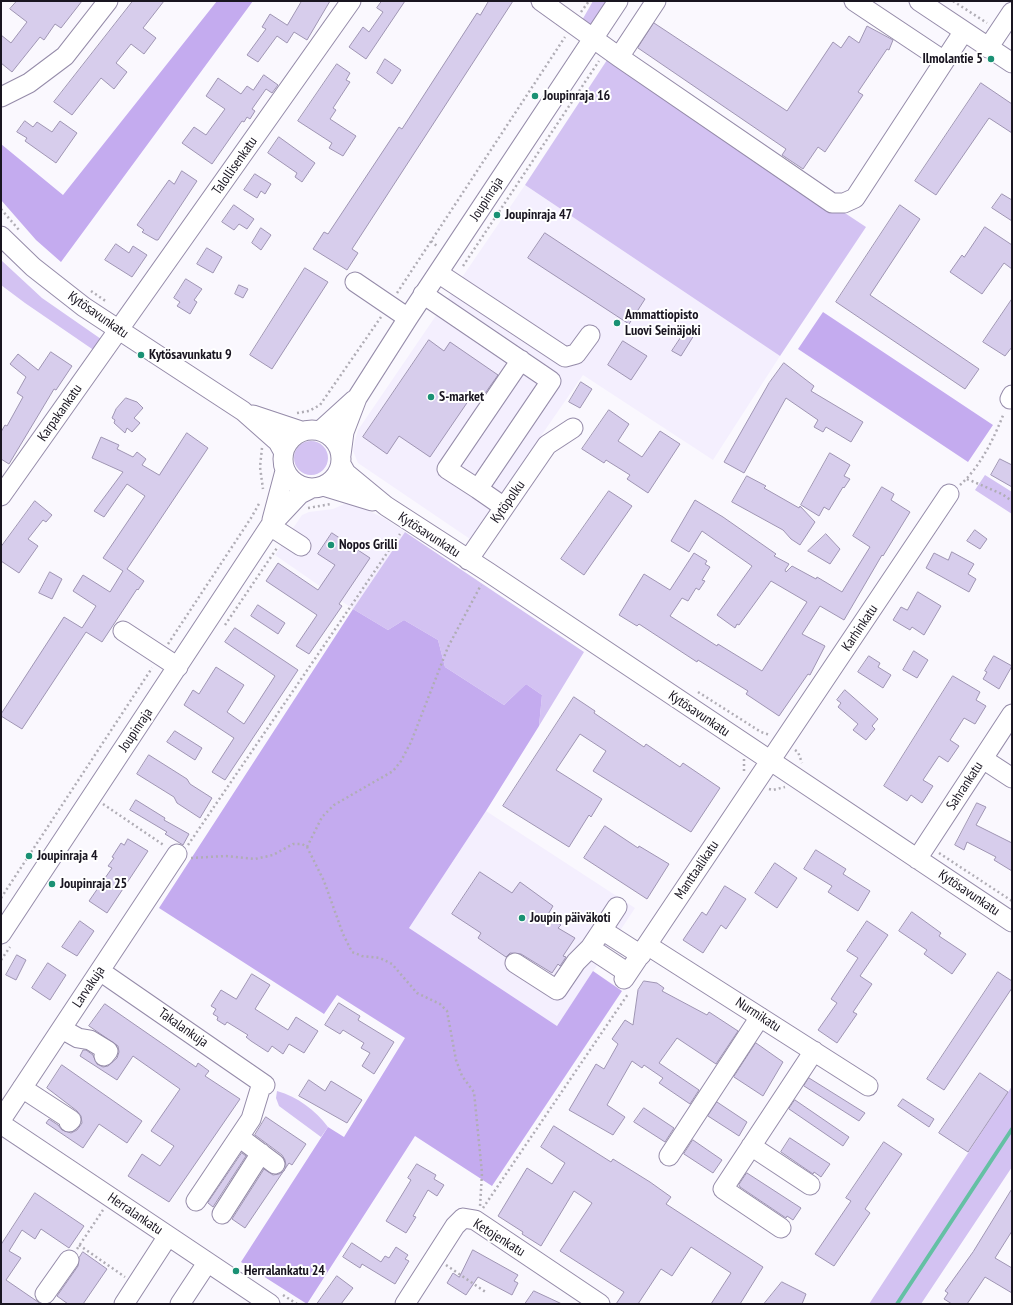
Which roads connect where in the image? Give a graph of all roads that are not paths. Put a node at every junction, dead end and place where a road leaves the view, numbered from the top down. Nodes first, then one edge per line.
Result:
1 (108, 1) edge
2 (351, 1) edge
3 (541, 1) edge
4 (618, 1) edge
5 (656, 1) edge
6 (854, 1) edge
7 (919, 1) edge
8 (1012, 12) edge
9 (964, 31) junction
10 (593, 38) junction
11 (988, 48) junction
12 (619, 57) junction
13 (944, 61) junction
14 (1012, 63) edge
15 (1, 97) edge
16 (1, 236) edge
17 (438, 273) junction
18 (355, 282) dead end
19 (423, 294) junction
20 (408, 318) junction
21 (118, 330) junction
22 (590, 335) dead end
23 (520, 360) junction
24 (357, 398) junction
25 (243, 411) junction
26 (298, 422) junction
27 (573, 428) dead end
28 (321, 430) junction
29 (283, 451) junction
30 (341, 460) junction
31 (285, 471) junction
32 (317, 487) junction
33 (478, 489) junction
34 (949, 494) road end
35 (1, 496) edge
36 (386, 506) junction
37 (504, 507) junction
38 (270, 526) junction
39 (301, 546) dead end
40 (468, 560) junction
41 (123, 631) dead end
42 (178, 667) junction
43 (1012, 714) edge
44 (983, 759) junction
45 (770, 761) junction
46 (1012, 778) edge
47 (181, 857) road end
48 (917, 859) junction
49 (617, 907) dead end
50 (1012, 922) edge
51 (3, 928) edge
52 (602, 930) junction
53 (590, 948) junction
54 (644, 950) junction
55 (515, 963) dead end
56 (100, 971) junction
57 (760, 1017) junction
58 (62, 1028) junction
59 (814, 1051) junction
60 (104, 1056) dead end
61 (868, 1086) dead end
62 (22, 1088) junction
63 (69, 1122) dead end
64 (2, 1125) edge
65 (239, 1137) junction
66 (751, 1146) junction
67 (669, 1156) dead end
68 (810, 1186) dead end
69 (196, 1201) dead end
70 (222, 1214) dead end
71 (781, 1228) dead end
72 (168, 1236) junction
73 (74, 1253) road end
74 (207, 1262) junction
75 (46, 1294) dead end
76 (124, 1304) edge
77 (180, 1304) edge
78 (270, 1304) edge
79 (405, 1304) edge
80 (600, 1304) edge

1 - 15 street
2 - 21 street, Talollisenkatu
3 - 10 street
4 - 10 street, Joupinraja
5 - 12 street
6 - 13 street
7 - 9 street
8 - 11 street
9 - 11 street
9 - 13 street
10 - 12 street
10 - 17 street, Joupinraja
11 - 14 street
12 - 13 street
16 - 21 street, Kytösavunkatu
17 - 19 street, Joupinraja
17 - 22 street
18 - 20 street
19 - 20 street, Joupinraja
19 - 23 street
20 - 24 street, Joupinraja
21 - 25 street, Kytösavunkatu
21 - 35 street, Karpakankatu
23 - 33 street
23 - 33 street
24 - 28 street, Joupinraja
24 - 30 street, Joupinraja
25 - 26 street, Kytösavunkatu
25 - 29 street, Kytösavunkatu
26 - 28 street
26 - 29 street
27 - 37 street, Kytöpolku
28 - 30 street
29 - 31 street
30 - 32 street
30 - 36 street, Kytösavunkatu
31 - 32 street
31 - 38 street, Joupinraja
32 - 36 street, Kytösavunkatu
32 - 38 street, Joupinraja
33 - 37 street
34 - 45 street, Karhinkatu
36 - 40 street, Kytösavunkatu
37 - 40 street, Kytöpolku
38 - 39 street
38 - 42 street, Joupinraja
40 - 45 street, Kytösavunkatu
41 - 42 street
42 - 51 street, Joupinraja
43 - 44 street, Sahrankatu
44 - 46 street
44 - 48 street, Sahrankatu
45 - 48 street, Kytösavunkatu
45 - 54 street, Manttaalikatu
47 - 56 street, Larvakuja
48 - 50 street, Kytösavunkatu
49 - 52 street
52 - 53 street
52 - 54 street, Nurmikatu
53 - 54 street, Manttaalikatu
53 - 55 street
54 - 57 street, Nurmikatu
56 - 58 street, Larvakuja
56 - 65 street, Takalankuja
57 - 59 street, Nurmikatu
57 - 67 street
58 - 60 street
58 - 62 street, Larvakuja
59 - 61 street, Nurmikatu
59 - 66 street
62 - 63 street
62 - 64 street, Larvakuja
64 - 72 street, Herralankatu
65 - 69 street
65 - 70 street
66 - 68 street
66 - 71 street
72 - 74 street, Herralankatu
72 - 76 street
73 - 75 street
74 - 77 street
74 - 78 street, Herralankatu
79 - 80 street, Ketojenkatu

